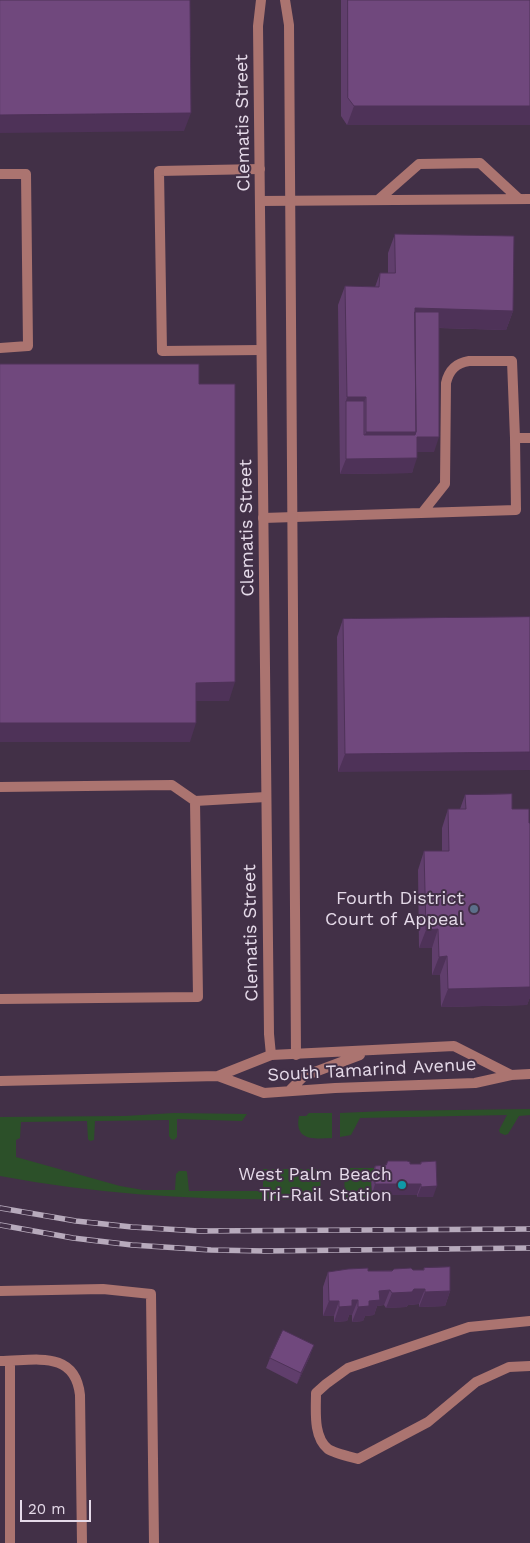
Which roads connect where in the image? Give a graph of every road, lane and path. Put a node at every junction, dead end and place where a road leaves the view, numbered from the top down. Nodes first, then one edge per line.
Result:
1 (261, 0) edge
2 (285, 0) edge
3 (260, 168) junction
4 (0, 174) edge
5 (530, 198) edge
6 (519, 199) junction
7 (378, 200) junction
8 (260, 201) junction
9 (290, 201) junction
10 (0, 348) edge
11 (261, 350) junction
12 (515, 438) junction
13 (530, 438) edge
14 (422, 513) junction
15 (292, 517) junction
16 (263, 518) junction
17 (0, 787) edge
18 (266, 797) junction
19 (195, 801) junction
20 (0, 999) edge
21 (372, 1050) junction
22 (296, 1054) junction
23 (271, 1055) junction
24 (530, 1074) edge
25 (511, 1075) junction
26 (218, 1076) junction
27 (0, 1081) edge
28 (289, 1091) junction
29 (0, 1291) edge
30 (530, 1322) edge
31 (5, 1361) edge
32 (530, 1366) edge
33 (10, 1543) edge
34 (82, 1543) edge
35 (154, 1543) edge

1 - 3 street, Clematis Street
2 - 9 street
3 - 8 street, Clematis Street
3 - 11 street
4 - 10 street
5 - 6 street
6 - 7 street
6 - 7 street
7 - 9 street
8 - 9 street
8 - 11 street, Clematis Street
9 - 15 street
11 - 16 street, Clematis Street
12 - 13 street
12 - 14 street
12 - 14 street
14 - 15 street
15 - 16 street
15 - 22 street
16 - 18 street, Clematis Street
17 - 19 street
18 - 19 street
18 - 23 street, Clematis Street
19 - 20 street
21 - 22 street
21 - 25 street
21 - 28 street
22 - 23 street
23 - 26 street
24 - 25 street, South Tamarind Avenue
25 - 28 street, South Tamarind Avenue
26 - 27 street
26 - 28 street, South Tamarind Avenue
29 - 35 street
30 - 32 street
31 - 33 street
31 - 34 street

